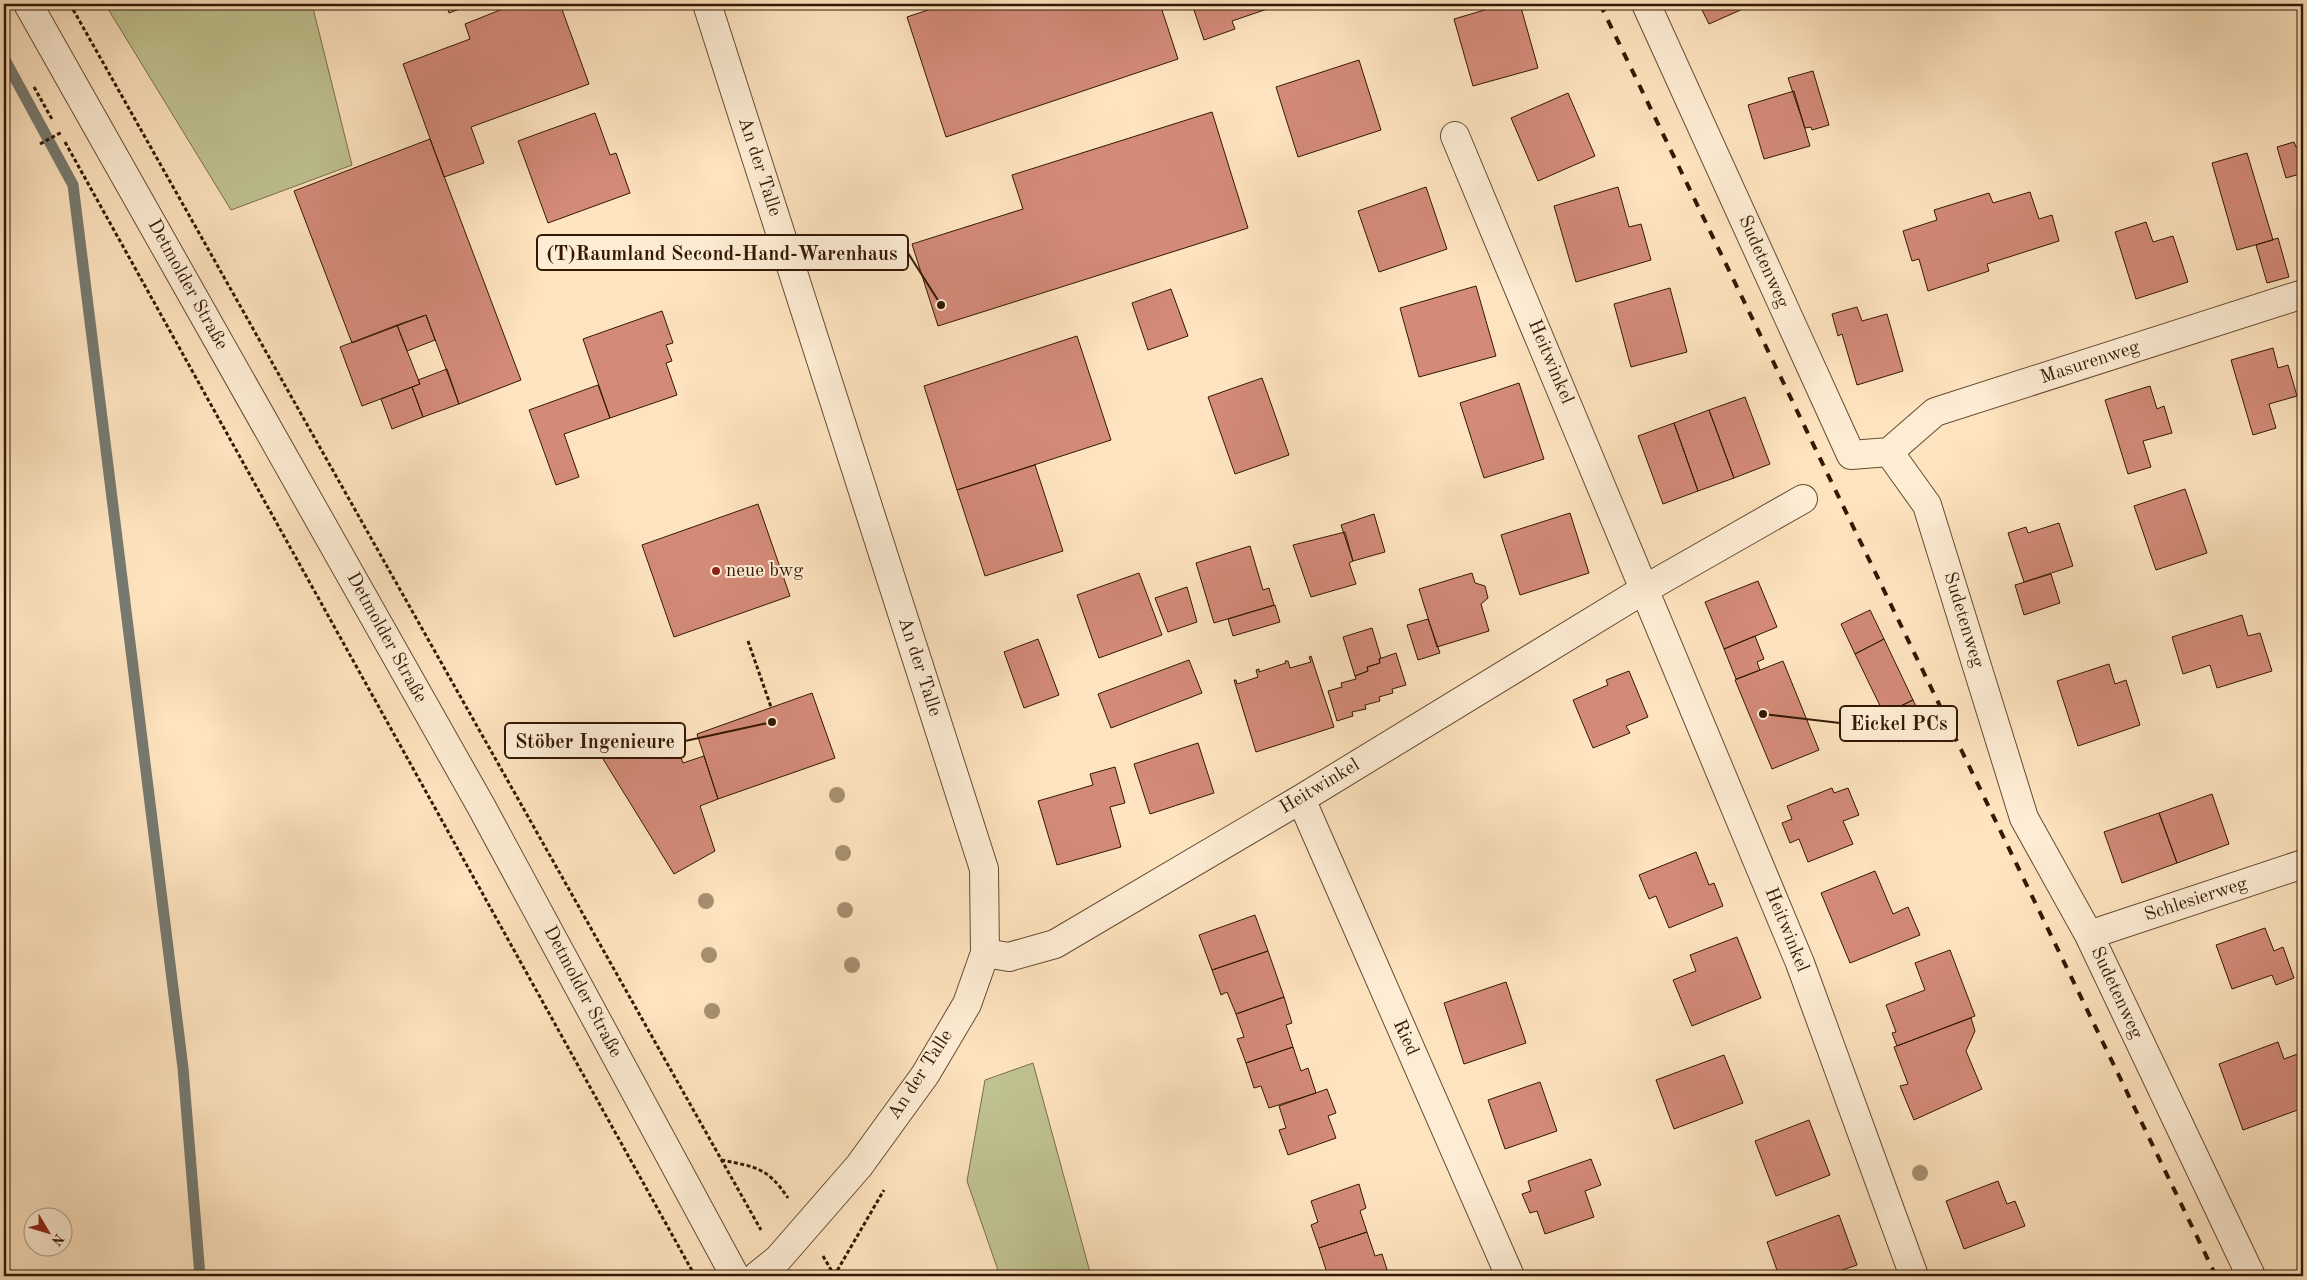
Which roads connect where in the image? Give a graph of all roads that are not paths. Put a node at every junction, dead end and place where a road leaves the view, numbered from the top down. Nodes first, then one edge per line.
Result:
1 (28, 4) edge
2 (707, 4) edge
3 (1646, 4) edge
4 (1455, 136) dead end
5 (2303, 294) edge
6 (1889, 452) junction
7 (1803, 500) dead end
8 (1645, 588) junction
9 (1300, 799) junction
10 (2303, 864) edge
11 (2089, 935) junction
12 (985, 953) junction
13 (736, 1276) edge
14 (757, 1276) edge
15 (1510, 1276) edge
16 (1914, 1276) edge
17 (2251, 1276) edge

1 - 13 street, Detmolder Straße
2 - 12 street, An der Talle
3 - 6 street, Sudetenweg
4 - 8 street, Heitwinkel
5 - 6 street, Masurenweg
6 - 11 street, Sudetenweg
7 - 8 street, Heitwinkel
8 - 9 street, Heitwinkel
8 - 16 street, Heitwinkel
9 - 12 street, Heitwinkel
9 - 15 street, Ried
10 - 11 street, Schlesierweg
11 - 17 street, Sudetenweg
12 - 14 street, An der Talle

